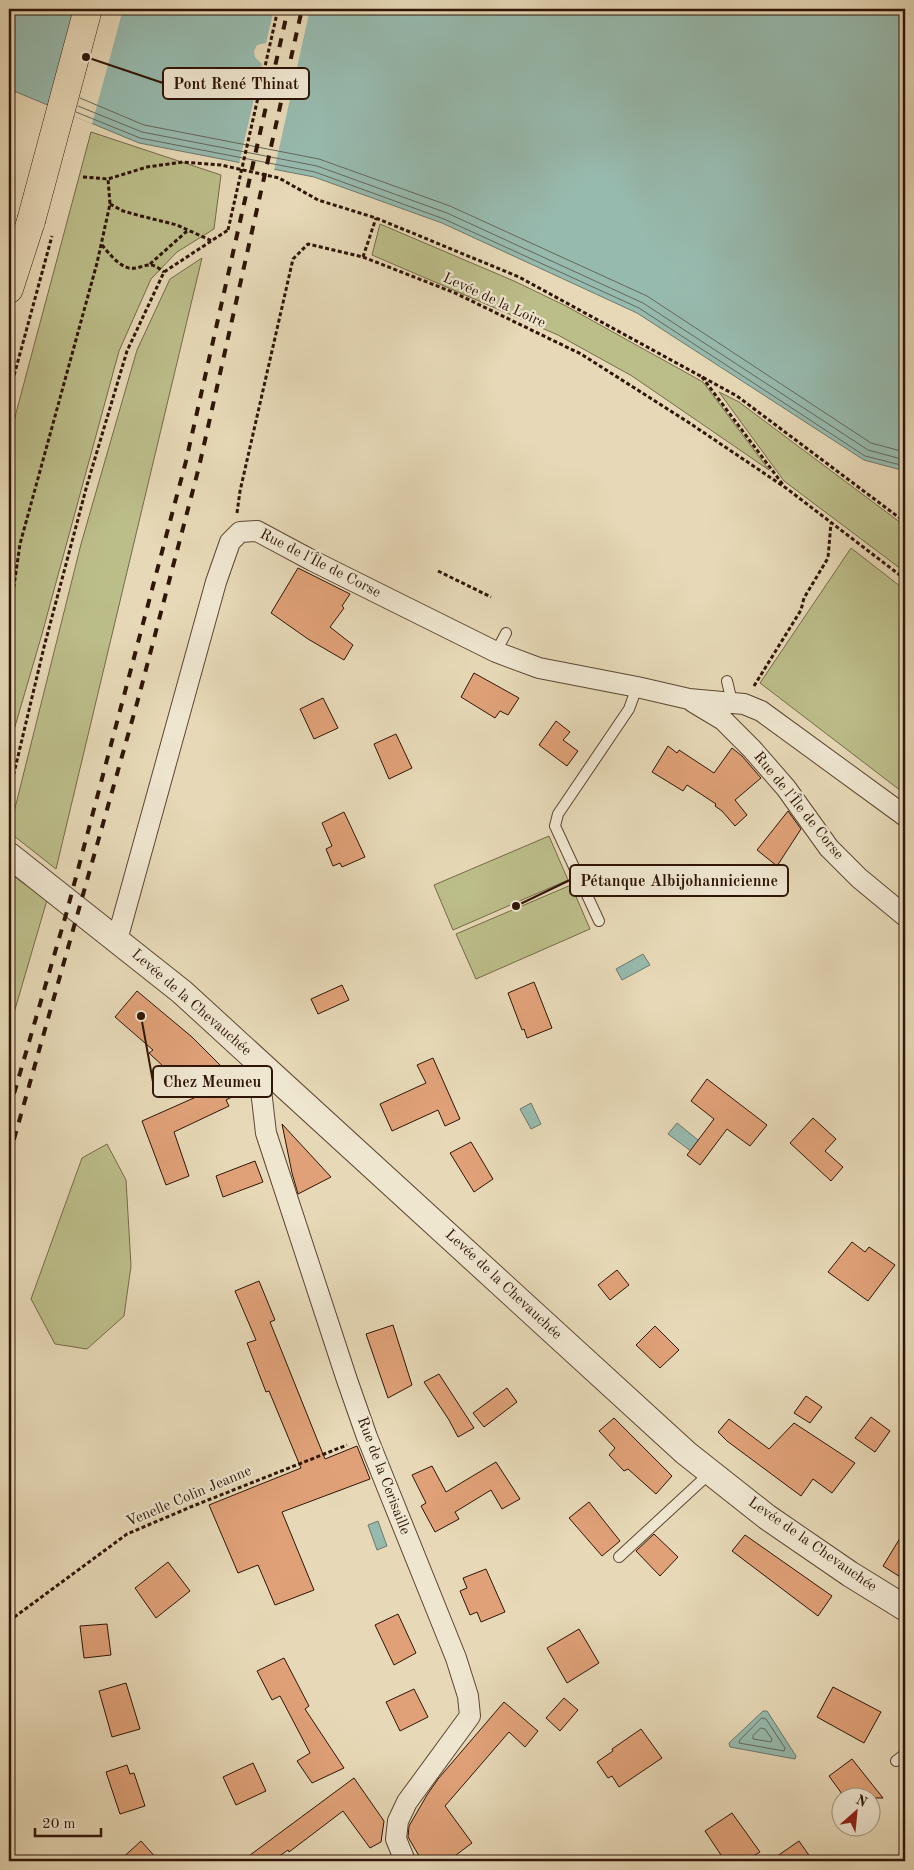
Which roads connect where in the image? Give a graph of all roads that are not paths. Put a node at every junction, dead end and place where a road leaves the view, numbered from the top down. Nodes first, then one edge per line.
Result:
1 (88, 9) edge
2 (20, 256) junction
3 (9, 289) edge
4 (9, 312) edge
5 (506, 633) dead end
6 (496, 652) junction
7 (727, 681) dead end
8 (637, 687) junction
9 (689, 699) junction
10 (738, 703) junction
11 (905, 816) edge
12 (9, 855) edge
13 (905, 916) edge
14 (598, 921) dead end
15 (117, 940) junction
16 (271, 1073) junction
17 (711, 1472) junction
18 (619, 1557) dead end
19 (905, 1608) edge
20 (905, 1754) edge
21 (896, 1760) dead end
22 (405, 1861) edge

1 - 2 main road, bridge
2 - 3 main road
2 - 4 main road
5 - 6 lane
6 - 8 street, Rue de l'Île de Corse
6 - 15 street, Rue de l'Île de Corse
7 - 10 lane
8 - 9 street, Rue de l'Île de Corse
8 - 14 lane
9 - 10 street, Rue de l'Île de Corse
9 - 13 street, Rue de l'Île de Corse
10 - 11 street, Rue de l'Île de Corse
12 - 15 street, Levée de la Chevauchée
15 - 16 street, Levée de la Chevauchée
16 - 17 street, Levée de la Chevauchée
16 - 22 street, Rue de la Cerisaille
17 - 18 lane
17 - 19 street, Levée de la Chevauchée
20 - 21 lane

